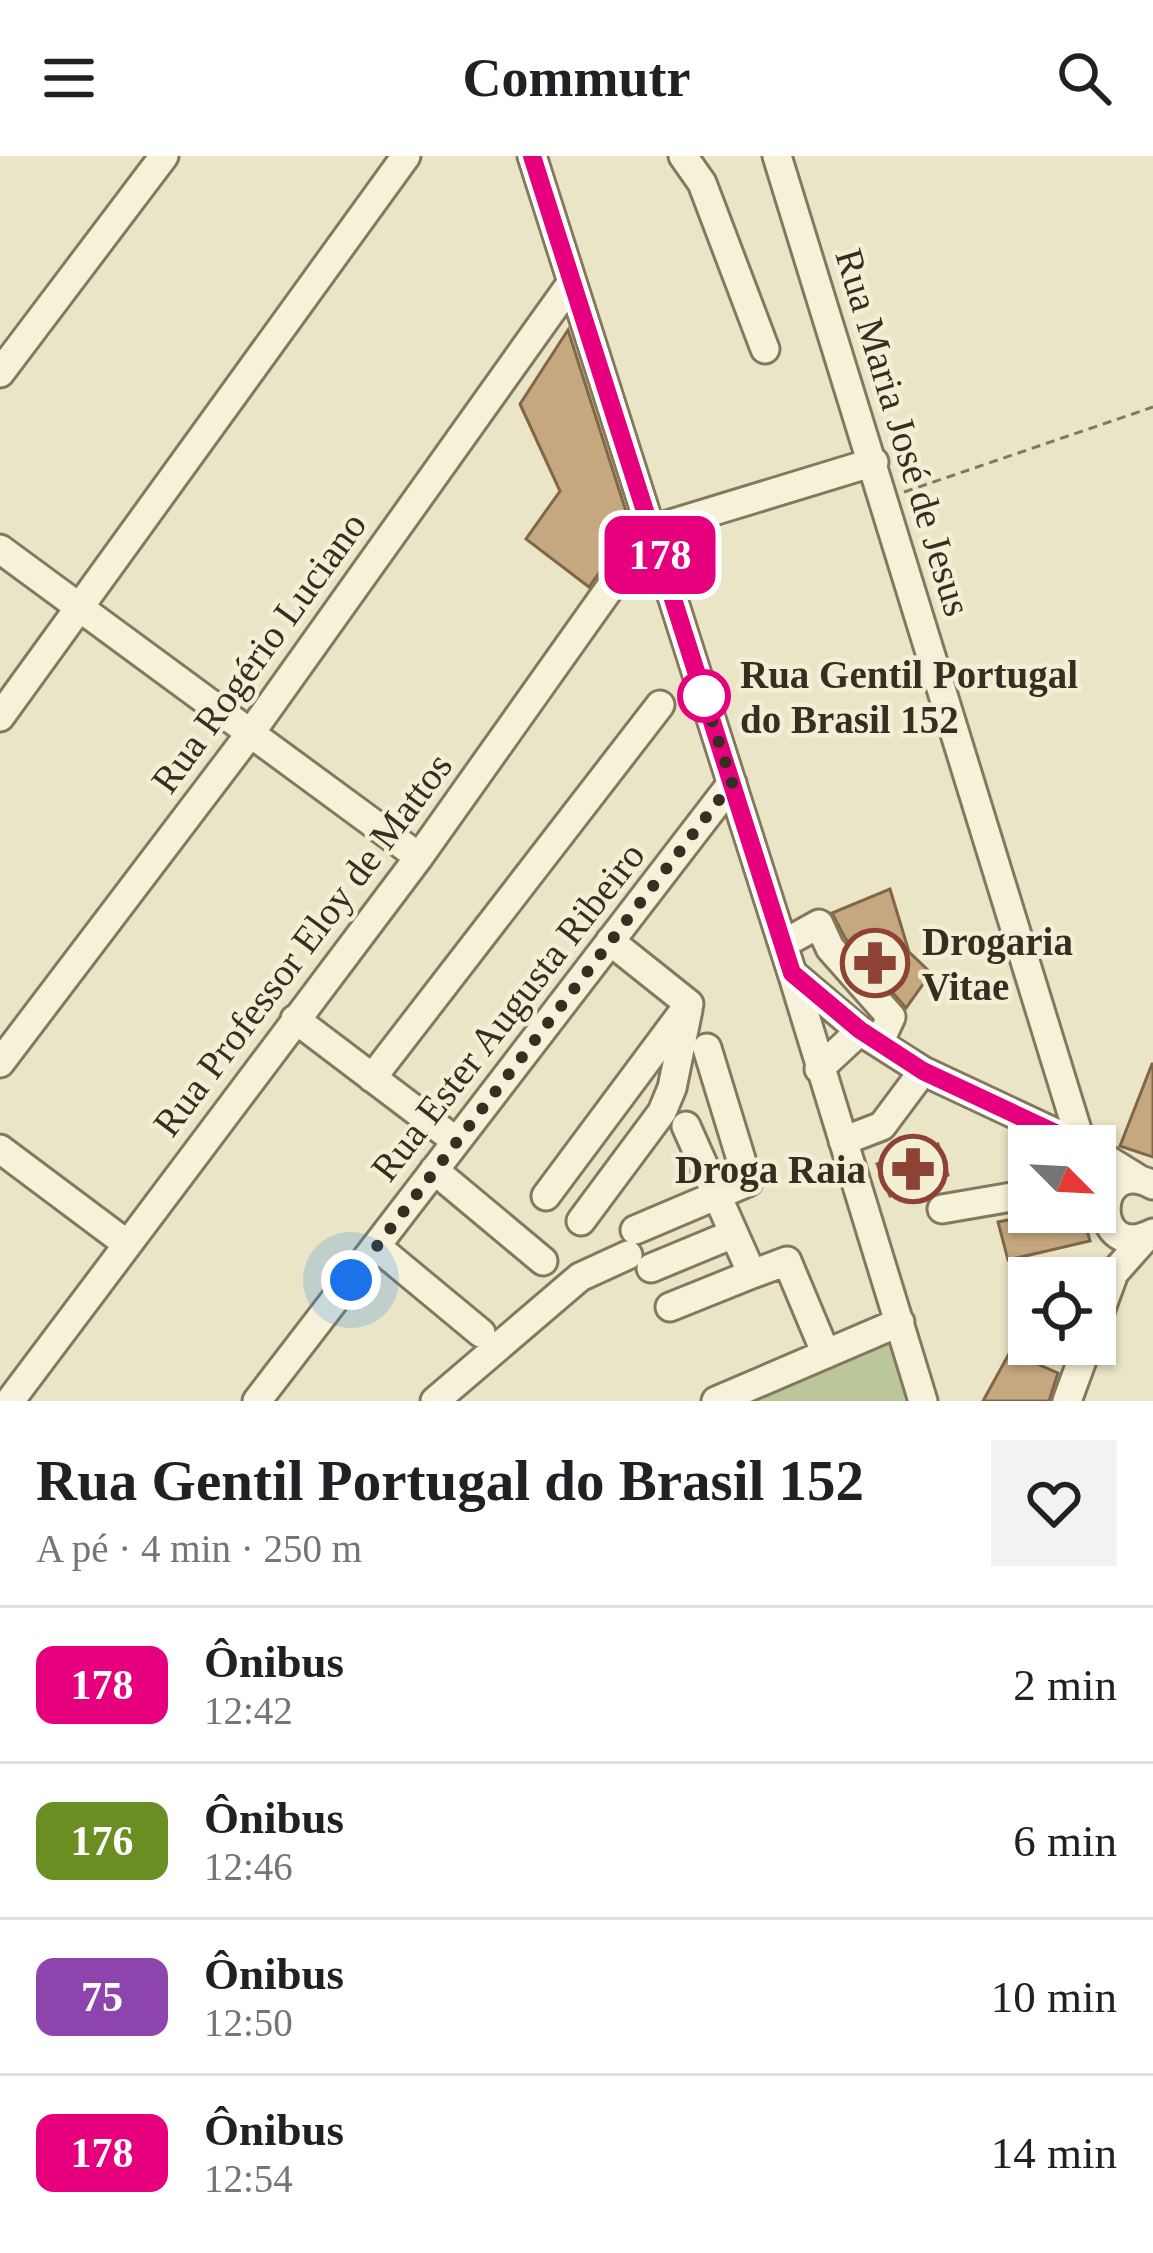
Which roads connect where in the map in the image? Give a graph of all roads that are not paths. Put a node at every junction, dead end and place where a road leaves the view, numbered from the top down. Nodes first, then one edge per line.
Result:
1 (164, 156) edge
2 (406, 156) edge
3 (532, 156) edge
4 (683, 156) edge
5 (777, 156) edge
6 (572, 282) junction
7 (765, 349) dead end
8 (0, 373) edge
9 (874, 462) junction
10 (651, 530) junction
11 (0, 549) edge
12 (80, 609) junction
13 (660, 705) dead end
14 (0, 717) edge
15 (252, 731) junction
16 (732, 783) junction
17 (419, 857) junction
18 (610, 941) junction
19 (783, 944) junction
20 (792, 973) junction
21 (688, 1004) junction
22 (295, 1019) junction
23 (870, 1037) junction
24 (707, 1048) dead end
25 (0, 1063) edge
26 (820, 1069) junction
27 (923, 1071) junction
28 (372, 1078) junction
29 (1037, 1125) edge
30 (1076, 1125) edge
31 (686, 1126) dead end
32 (456, 1141) junction
33 (843, 1141) junction
34 (0, 1149) edge
35 (1116, 1165) edge
36 (434, 1170) junction
37 (1145, 1182) edge
38 (1116, 1187) edge
39 (546, 1196) dead end
40 (715, 1196) junction
41 (1008, 1197) edge
42 (942, 1209) dead end
43 (581, 1221) dead end
44 (1116, 1223) edge
45 (733, 1234) junction
46 (1149, 1235) edge
47 (127, 1244) junction
48 (376, 1246) junction
49 (638, 1251) junction
50 (543, 1261) dead end
51 (1116, 1271) edge
52 (752, 1274) junction
53 (670, 1307) dead end
54 (900, 1322) junction
55 (481, 1334) dead end
56 (826, 1354) junction
57 (1080, 1365) edge
58 (281, 1390) edge
59 (10, 1401) edge
60 (257, 1401) edge
61 (435, 1401) edge
62 (716, 1401) edge
63 (923, 1401) edge
64 (1067, 1401) edge

1 - 8 street
2 - 12 street
3 - 6 street
4 - 7 street
5 - 9 street, Rua Maria José de Jesus
6 - 10 street
6 - 15 street, Rua Rogério Luciano
9 - 10 street
9 - 30 street, Rua Maria José de Jesus
10 - 16 street
10 - 17 street, Rua Professor Eloy de Mattos
11 - 12 street
12 - 14 street
12 - 15 street
13 - 28 street
15 - 17 street
15 - 25 street, Rua Rogério Luciano
16 - 18 street, Rua Ester Augusta Ribeiro
16 - 19 street
17 - 22 street, Rua Professor Eloy de Mattos
18 - 21 street
18 - 32 street, Rua Ester Augusta Ribeiro
19 - 20 street
19 - 23 street
20 - 23 street
20 - 26 street
21 - 39 street
21 - 43 street
22 - 28 street
22 - 47 street, Rua Professor Eloy de Mattos
23 - 26 street
23 - 27 street
24 - 40 street
26 - 33 street
27 - 29 street
27 - 33 street
28 - 32 street
31 - 40 street
32 - 36 street, Rua Ester Augusta Ribeiro
33 - 54 street
34 - 47 street
35 - 37 street
36 - 48 street, Rua Ester Augusta Ribeiro
36 - 50 street
37 - 38 street
40 - 45 street
40 - 49 street
41 - 42 street
44 - 46 street
45 - 49 street
45 - 52 street
46 - 51 street
47 - 59 street, Rua Professor Eloy de Mattos
48 - 55 street
48 - 58 street, Rua Ester Augusta Ribeiro
49 - 61 street
52 - 53 street
52 - 56 street
54 - 56 street
54 - 63 street
56 - 62 street
57 - 64 street
58 - 60 street, Rua Ester Augusta Ribeiro

